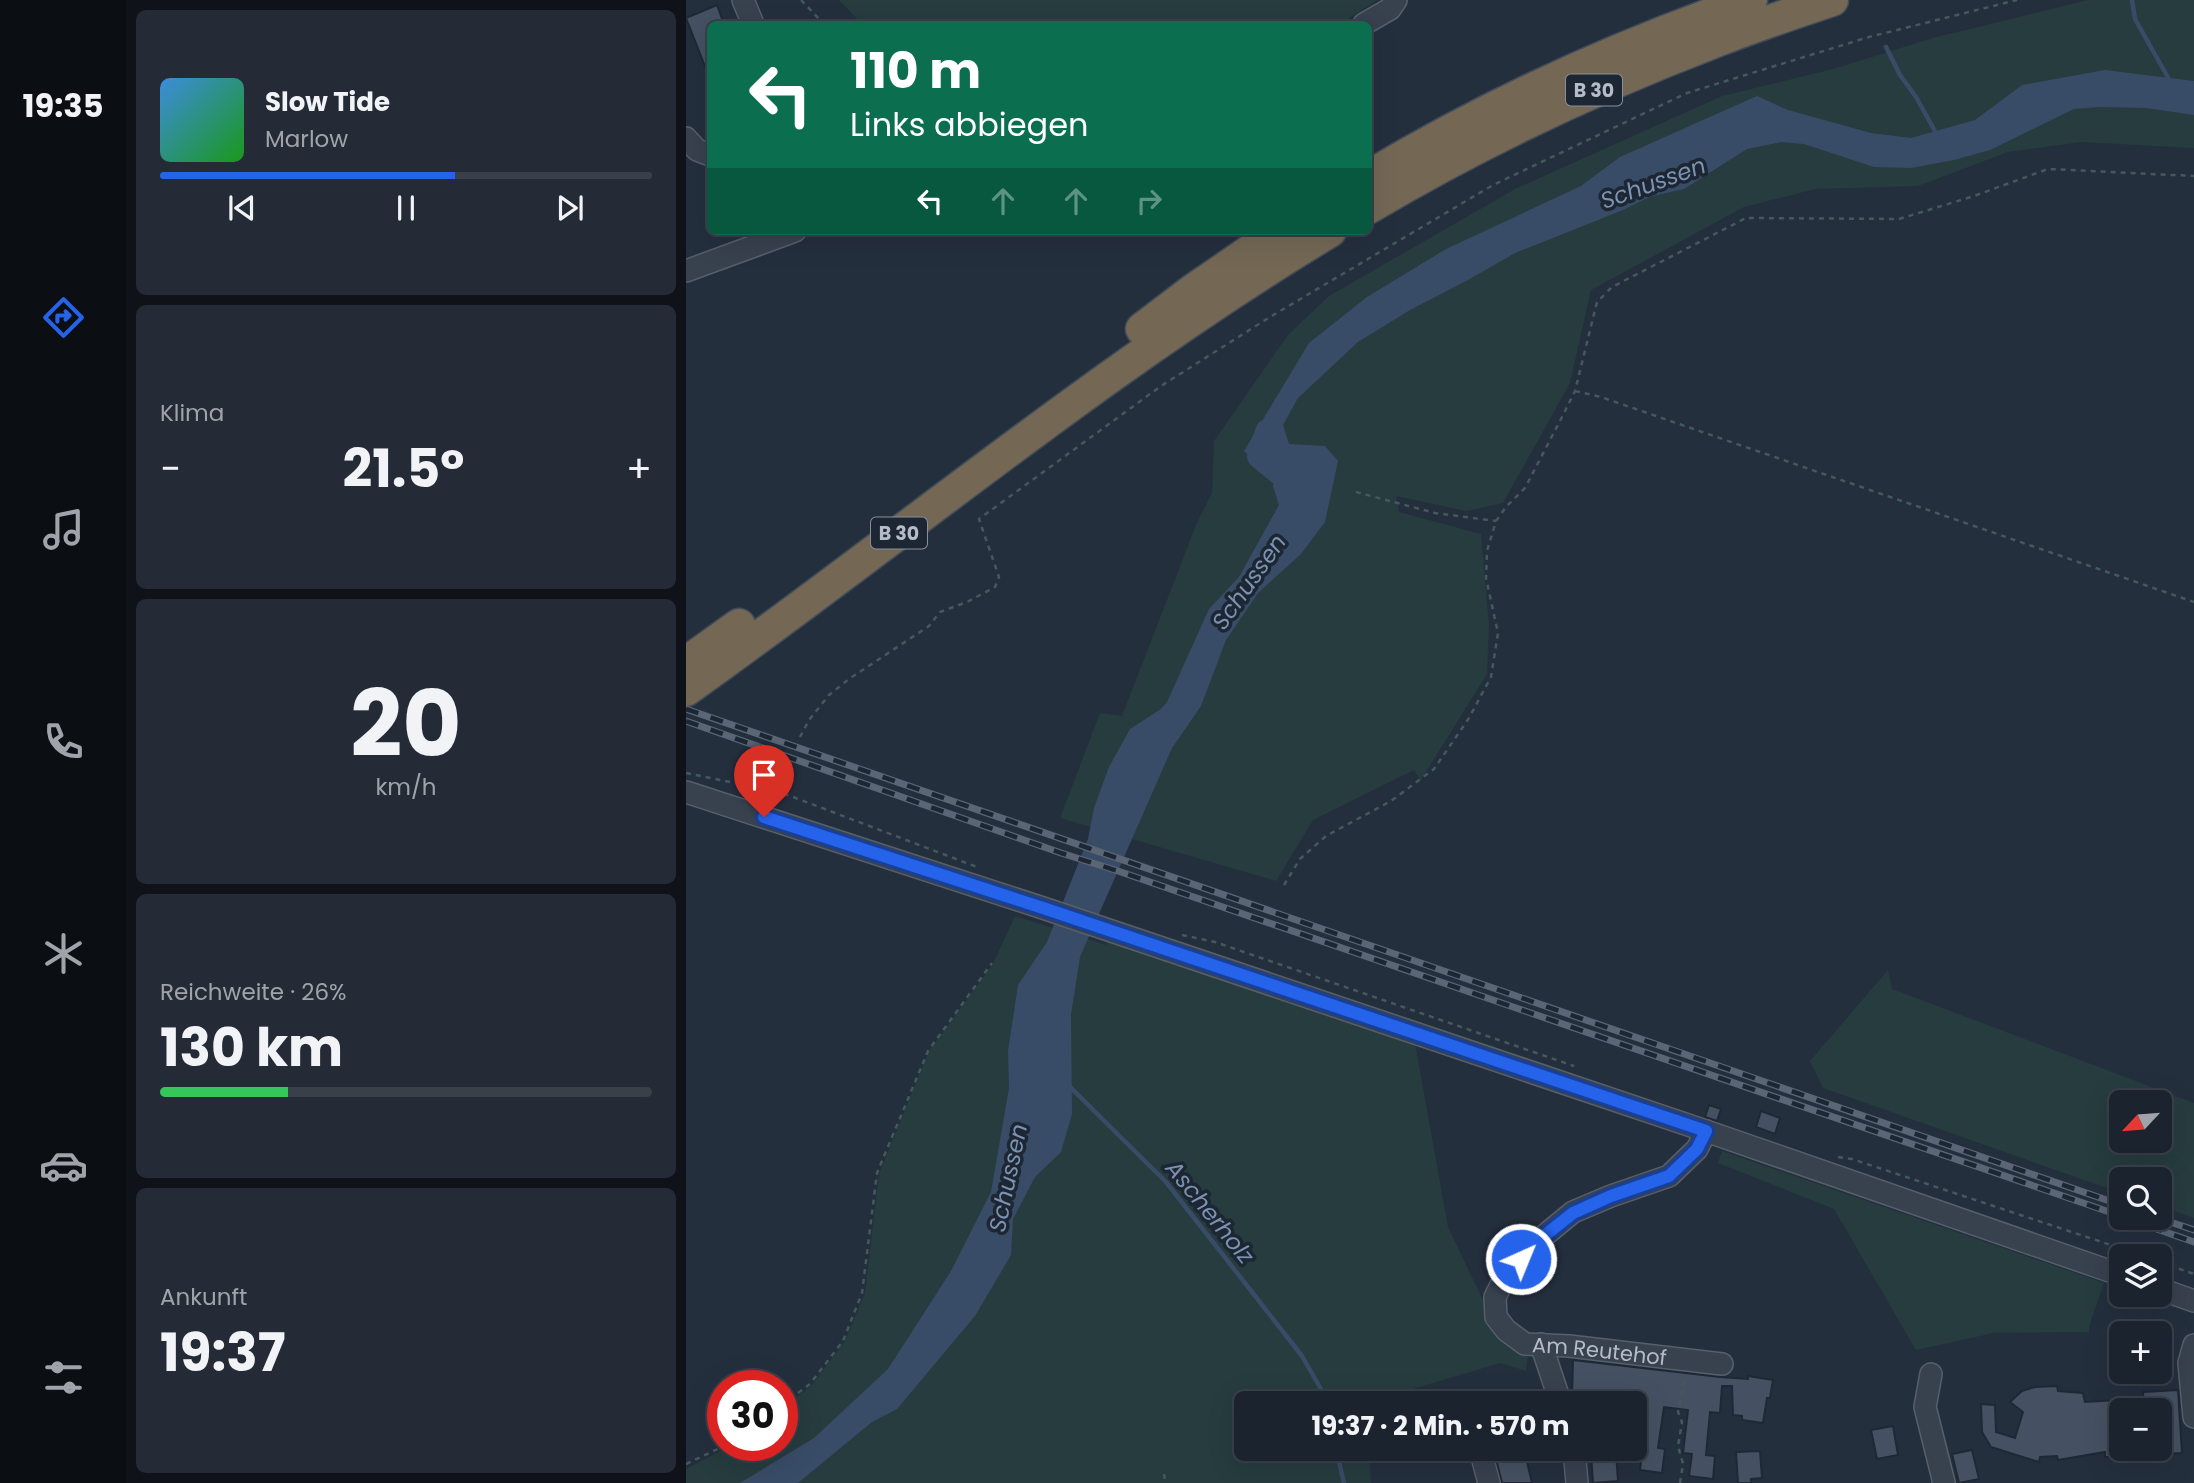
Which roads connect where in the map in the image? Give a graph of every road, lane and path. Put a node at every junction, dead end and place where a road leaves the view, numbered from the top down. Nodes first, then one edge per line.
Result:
1 (743, 0) edge
2 (802, 0) edge
3 (1396, 0) edge
4 (1751, 0) edge
5 (1832, 0) edge
6 (2017, 0) edge
7 (751, 21) edge
8 (821, 21) edge
9 (1369, 21) edge
10 (686, 138) edge
11 (707, 154) edge
12 (1372, 175) edge
13 (2194, 176) edge
14 (1372, 206) edge
15 (784, 235) edge
16 (1273, 235) edge
17 (1324, 235) edge
18 (686, 271) edge
19 (1575, 391) junction
20 (1356, 492) dead end
21 (1496, 522) junction
22 (2194, 602) edge
23 (686, 663) edge
24 (686, 690) edge
25 (800, 737) dead end
26 (789, 767) dead end
27 (686, 773) edge
28 (686, 792) edge
29 (780, 793) junction
30 (978, 867) dead end
31 (1284, 885) dead end
32 (992, 963) dead end
33 (1706, 1131) junction
34 (2172, 1266) edge
35 (2109, 1271) edge
36 (2194, 1274) edge
37 (2172, 1293) edge
38 (2194, 1301) edge
39 (1541, 1344) junction
40 (2194, 1346) edge
41 (1688, 1360) junction
42 (1722, 1364) dead end
43 (1931, 1374) dead end
44 (1556, 1391) edge
45 (798, 1393) edge
46 (2194, 1417) edge
47 (707, 1454) edge
48 (1483, 1461) edge
49 (1575, 1461) edge
50 (686, 1464) edge
51 (1164, 1474) dead end
52 (1165, 1483) edge
53 (1489, 1483) edge
54 (1577, 1483) edge
55 (1680, 1483) edge
56 (1944, 1483) edge

1 - 7 street
2 - 8 path
3 - 9 street
4 - 12 highway, B 30
5 - 14 highway, B 30
6 - 25 path
10 - 11 street
13 - 19 path
15 - 18 street
16 - 23 highway, B 30
17 - 24 highway, B 30
19 - 21 path
19 - 22 path
20 - 21 path
21 - 31 path
26 - 29 path
27 - 29 path
28 - 33 street
29 - 30 path
32 - 45 path
33 - 35 street
33 - 39 street
34 - 36 path
37 - 38 street
39 - 41 street, Am Reutehof
39 - 44 street, Am Reutehof
40 - 46 street
41 - 42 street, Am Reutehof
41 - 55 path
43 - 56 street
47 - 50 path
48 - 53 street
49 - 54 street
51 - 52 path

